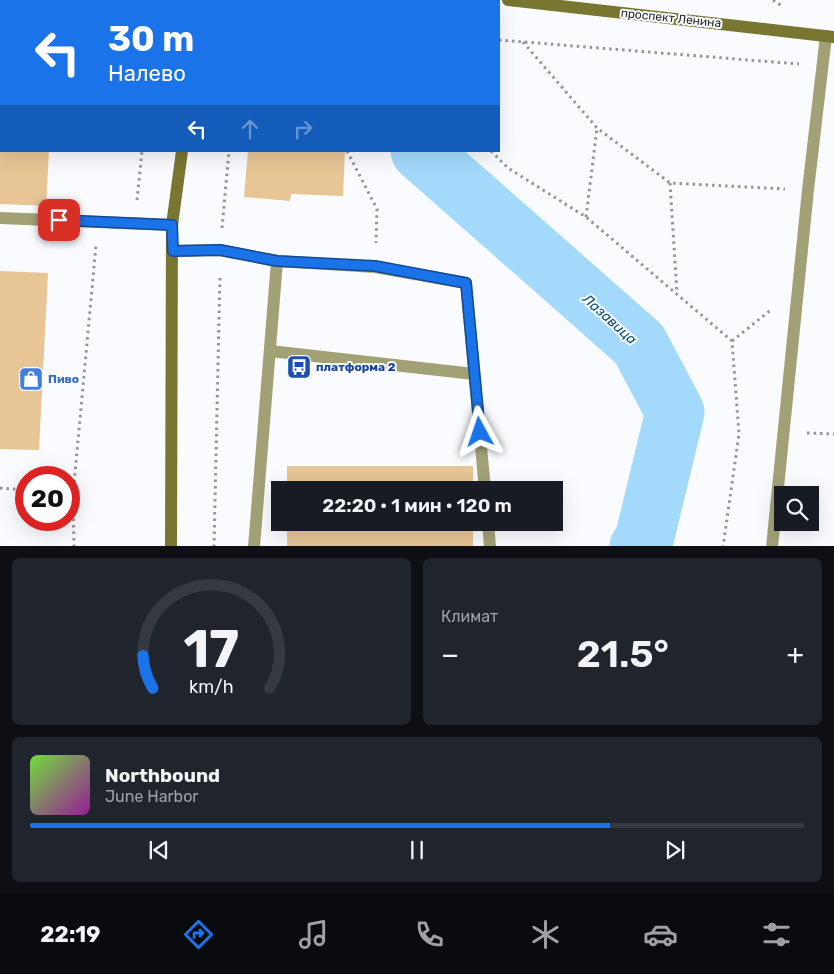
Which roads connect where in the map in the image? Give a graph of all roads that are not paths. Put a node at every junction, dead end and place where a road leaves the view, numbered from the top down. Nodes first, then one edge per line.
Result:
1 (508, 0) edge
2 (830, 36) edge
3 (182, 152) edge
4 (0, 218) edge
5 (172, 225) junction
6 (173, 251) junction
7 (277, 261) junction
8 (270, 351) junction
9 (474, 374) junction
10 (484, 481) edge
11 (489, 531) edge
12 (171, 546) edge
13 (254, 546) edge
14 (490, 546) edge
15 (772, 546) edge

1 - 2 main road, проспект Ленина
2 - 15 lane
3 - 5 main road
4 - 5 lane
5 - 6 main road
6 - 7 lane
6 - 12 main road
7 - 8 lane
7 - 9 lane
8 - 9 lane
8 - 13 lane
9 - 10 lane
11 - 14 lane

